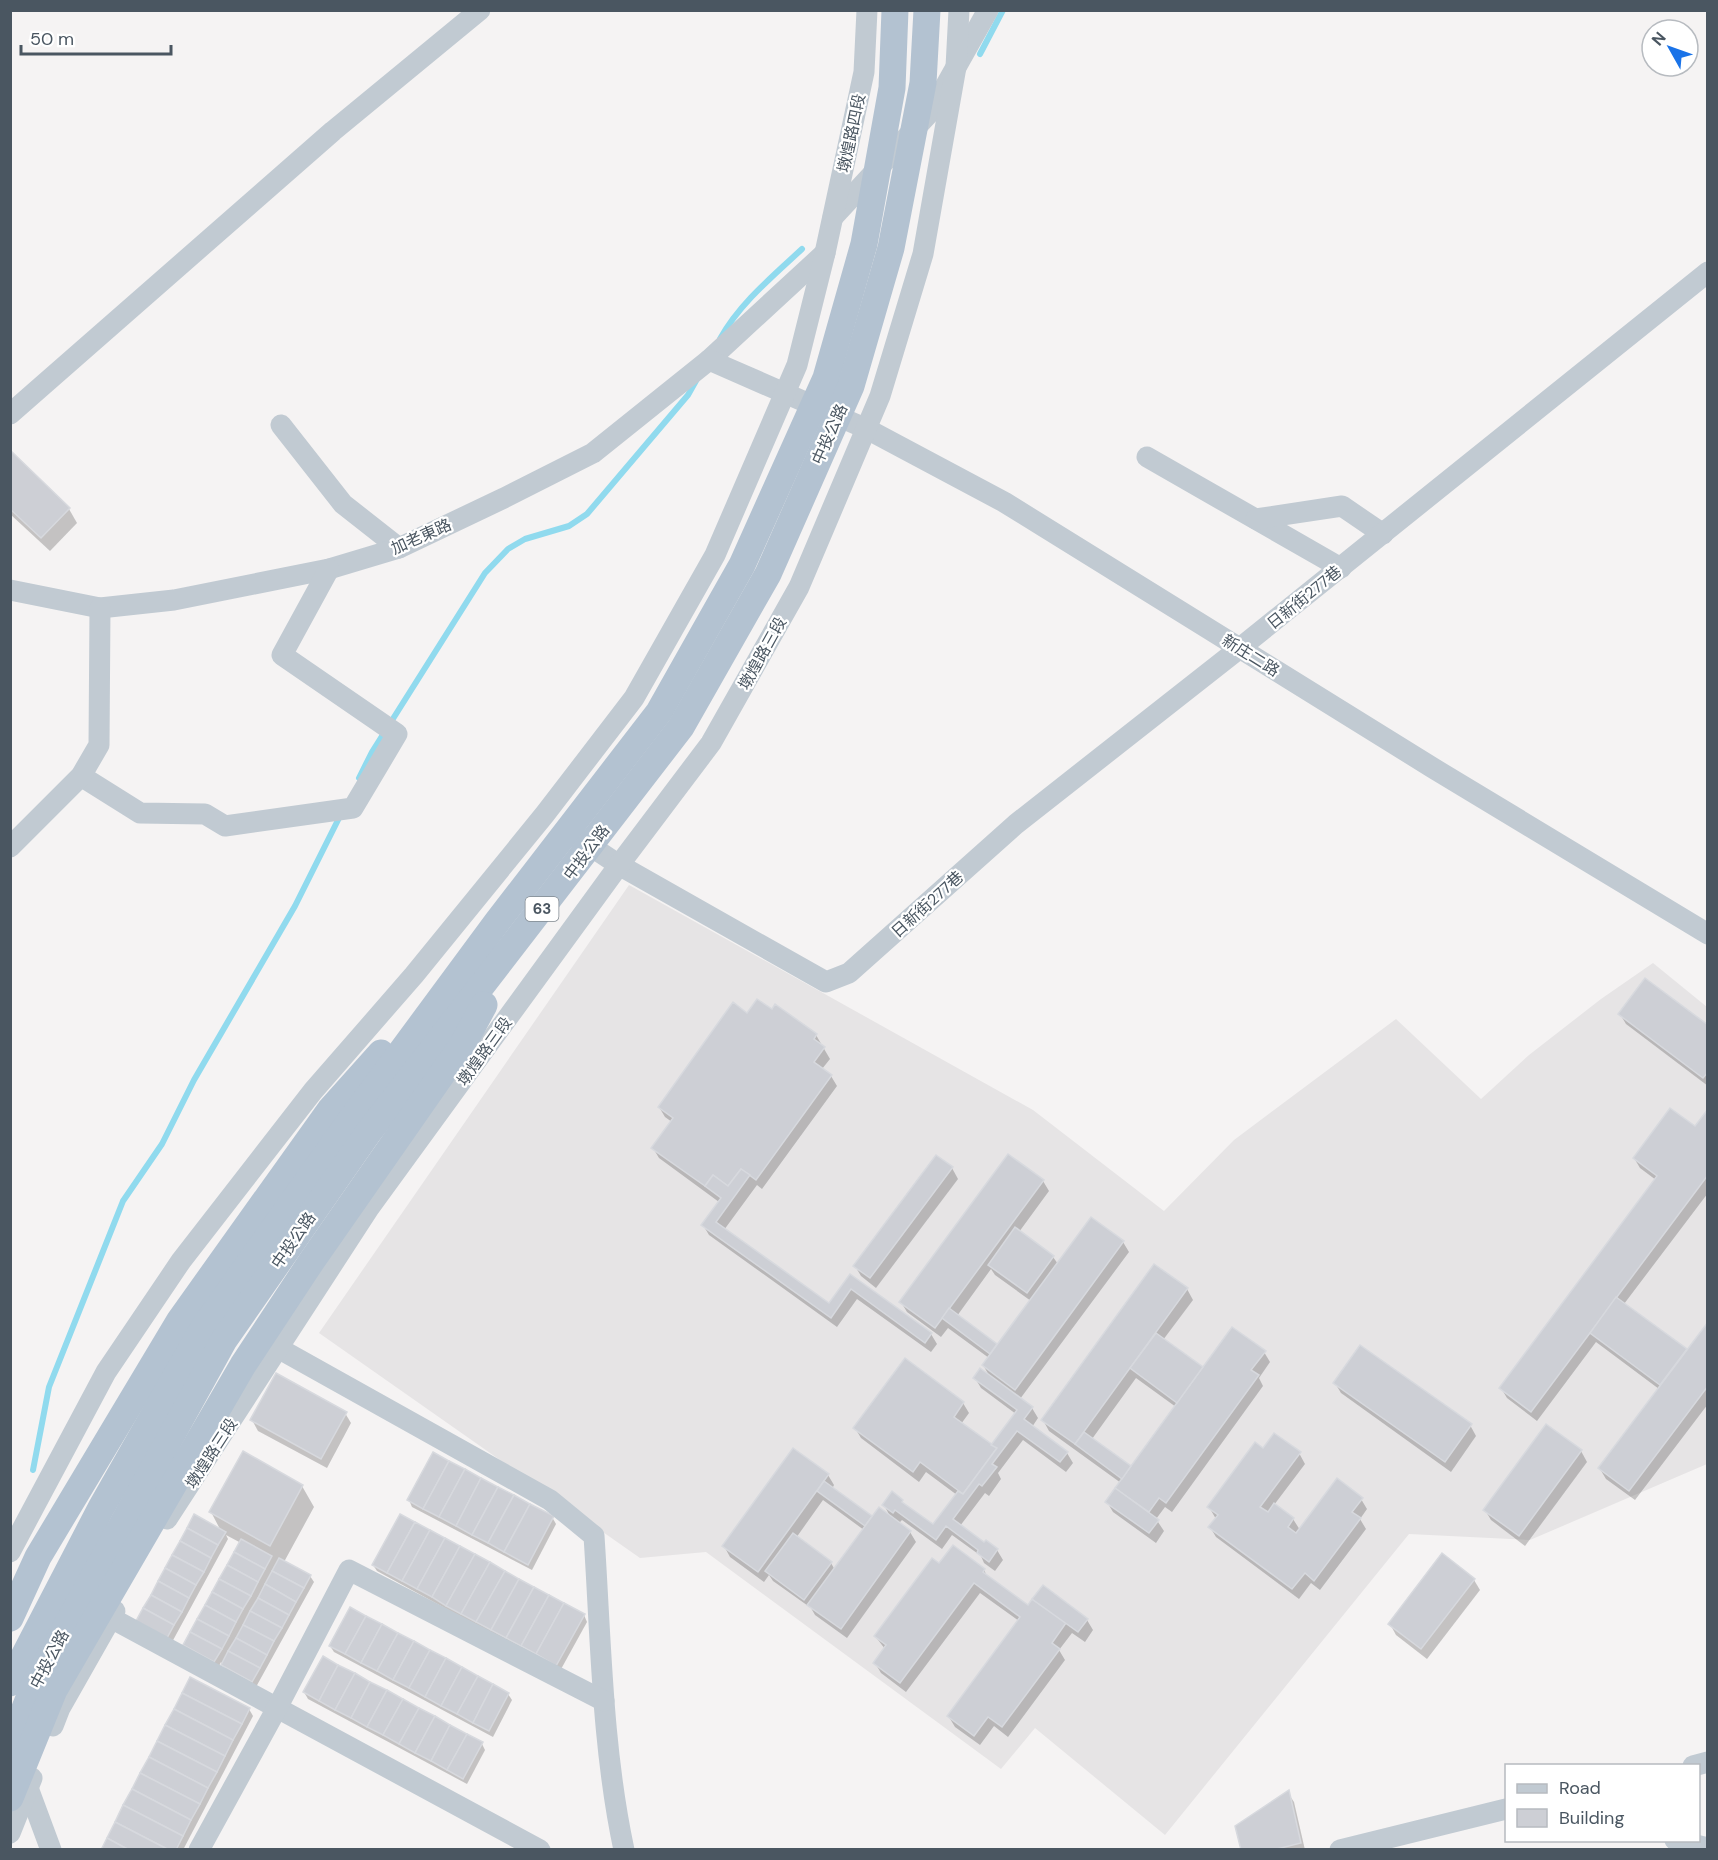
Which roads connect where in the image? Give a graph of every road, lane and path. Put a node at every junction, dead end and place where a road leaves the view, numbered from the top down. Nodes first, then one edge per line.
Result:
1 (480, 10) edge
2 (867, 10) edge
3 (895, 10) edge
4 (927, 10) edge
5 (959, 10) edge
6 (988, 10) edge
7 (956, 67) junction
8 (832, 218) junction
9 (825, 253) junction
10 (1707, 272) edge
11 (709, 360) junction
12 (784, 394) junction
13 (10, 414) edge
14 (281, 425) dead end
15 (867, 429) junction
16 (1147, 457) dead end
17 (1256, 519) junction
18 (1383, 534) junction
19 (399, 548) junction
20 (1341, 568) junction
21 (329, 569) junction
22 (10, 590) edge
23 (100, 608) junction
24 (1240, 648) junction
25 (81, 776) junction
26 (545, 814) junction
27 (10, 847) edge
28 (619, 865) junction
29 (497, 922) junction
30 (524, 933) junction
31 (1707, 934) edge
32 (274, 1141) junction
33 (369, 1208) junction
34 (278, 1348) junction
35 (10, 1552) edge
36 (10, 1618) edge
37 (111, 1618) junction
38 (10, 1683) edge
39 (604, 1701) junction
40 (277, 1708) junction
41 (10, 1746) edge
42 (20, 1793) edge
43 (1505, 1809) edge
44 (10, 1833) edge
45 (1683, 1842) edge
46 (1380, 1845) edge
47 (1707, 1848) edge
48 (51, 1850) edge
49 (199, 1850) edge
50 (540, 1850) edge
51 (624, 1850) edge
52 (1340, 1850) edge

1 - 13 street
2 - 8 street, 墩煌路四段
3 - 29 main road, 中投公路 / 63, bridge
4 - 30 main road, 中投公路 / 63, bridge
5 - 7 street
6 - 7 street
7 - 8 street
7 - 15 street, 墩煌路三段
8 - 9 street, 墩煌路四段
9 - 11 street, 加老東路
9 - 12 street
10 - 18 street, 日新街277巷
11 - 12 street
11 - 19 street, 加老東路
12 - 15 street, 新庄二路
12 - 26 street
14 - 19 street
15 - 24 street, 新庄二路
15 - 28 street, 墩煌路三段
16 - 17 street
17 - 18 street
17 - 20 street
18 - 20 street, 日新街277巷
19 - 21 street, 加老東路
20 - 24 street, 日新街277巷
21 - 23 street, 加老東路
21 - 25 street
22 - 23 street, 加老東路
23 - 25 street
24 - 28 street, 日新街277巷
24 - 31 street, 新庄二路
25 - 27 street
26 - 28 street
26 - 32 street
28 - 33 street, 墩煌路三段
29 - 36 main road, bridge
29 - 38 main road, 中投公路 / 63, bridge
30 - 41 main road, 中投公路 / 63, bridge
30 - 42 main road, bridge
32 - 33 street
32 - 35 street
33 - 34 street, 墩煌路三段
34 - 37 street, 墩煌路三段
34 - 39 street
37 - 40 street
37 - 42 street, 墩煌路三段
39 - 40 street
39 - 51 street
40 - 49 street
40 - 50 street
42 - 44 street, 墩煌路三段
42 - 48 street
43 - 46 street
45 - 47 street
46 - 52 street

